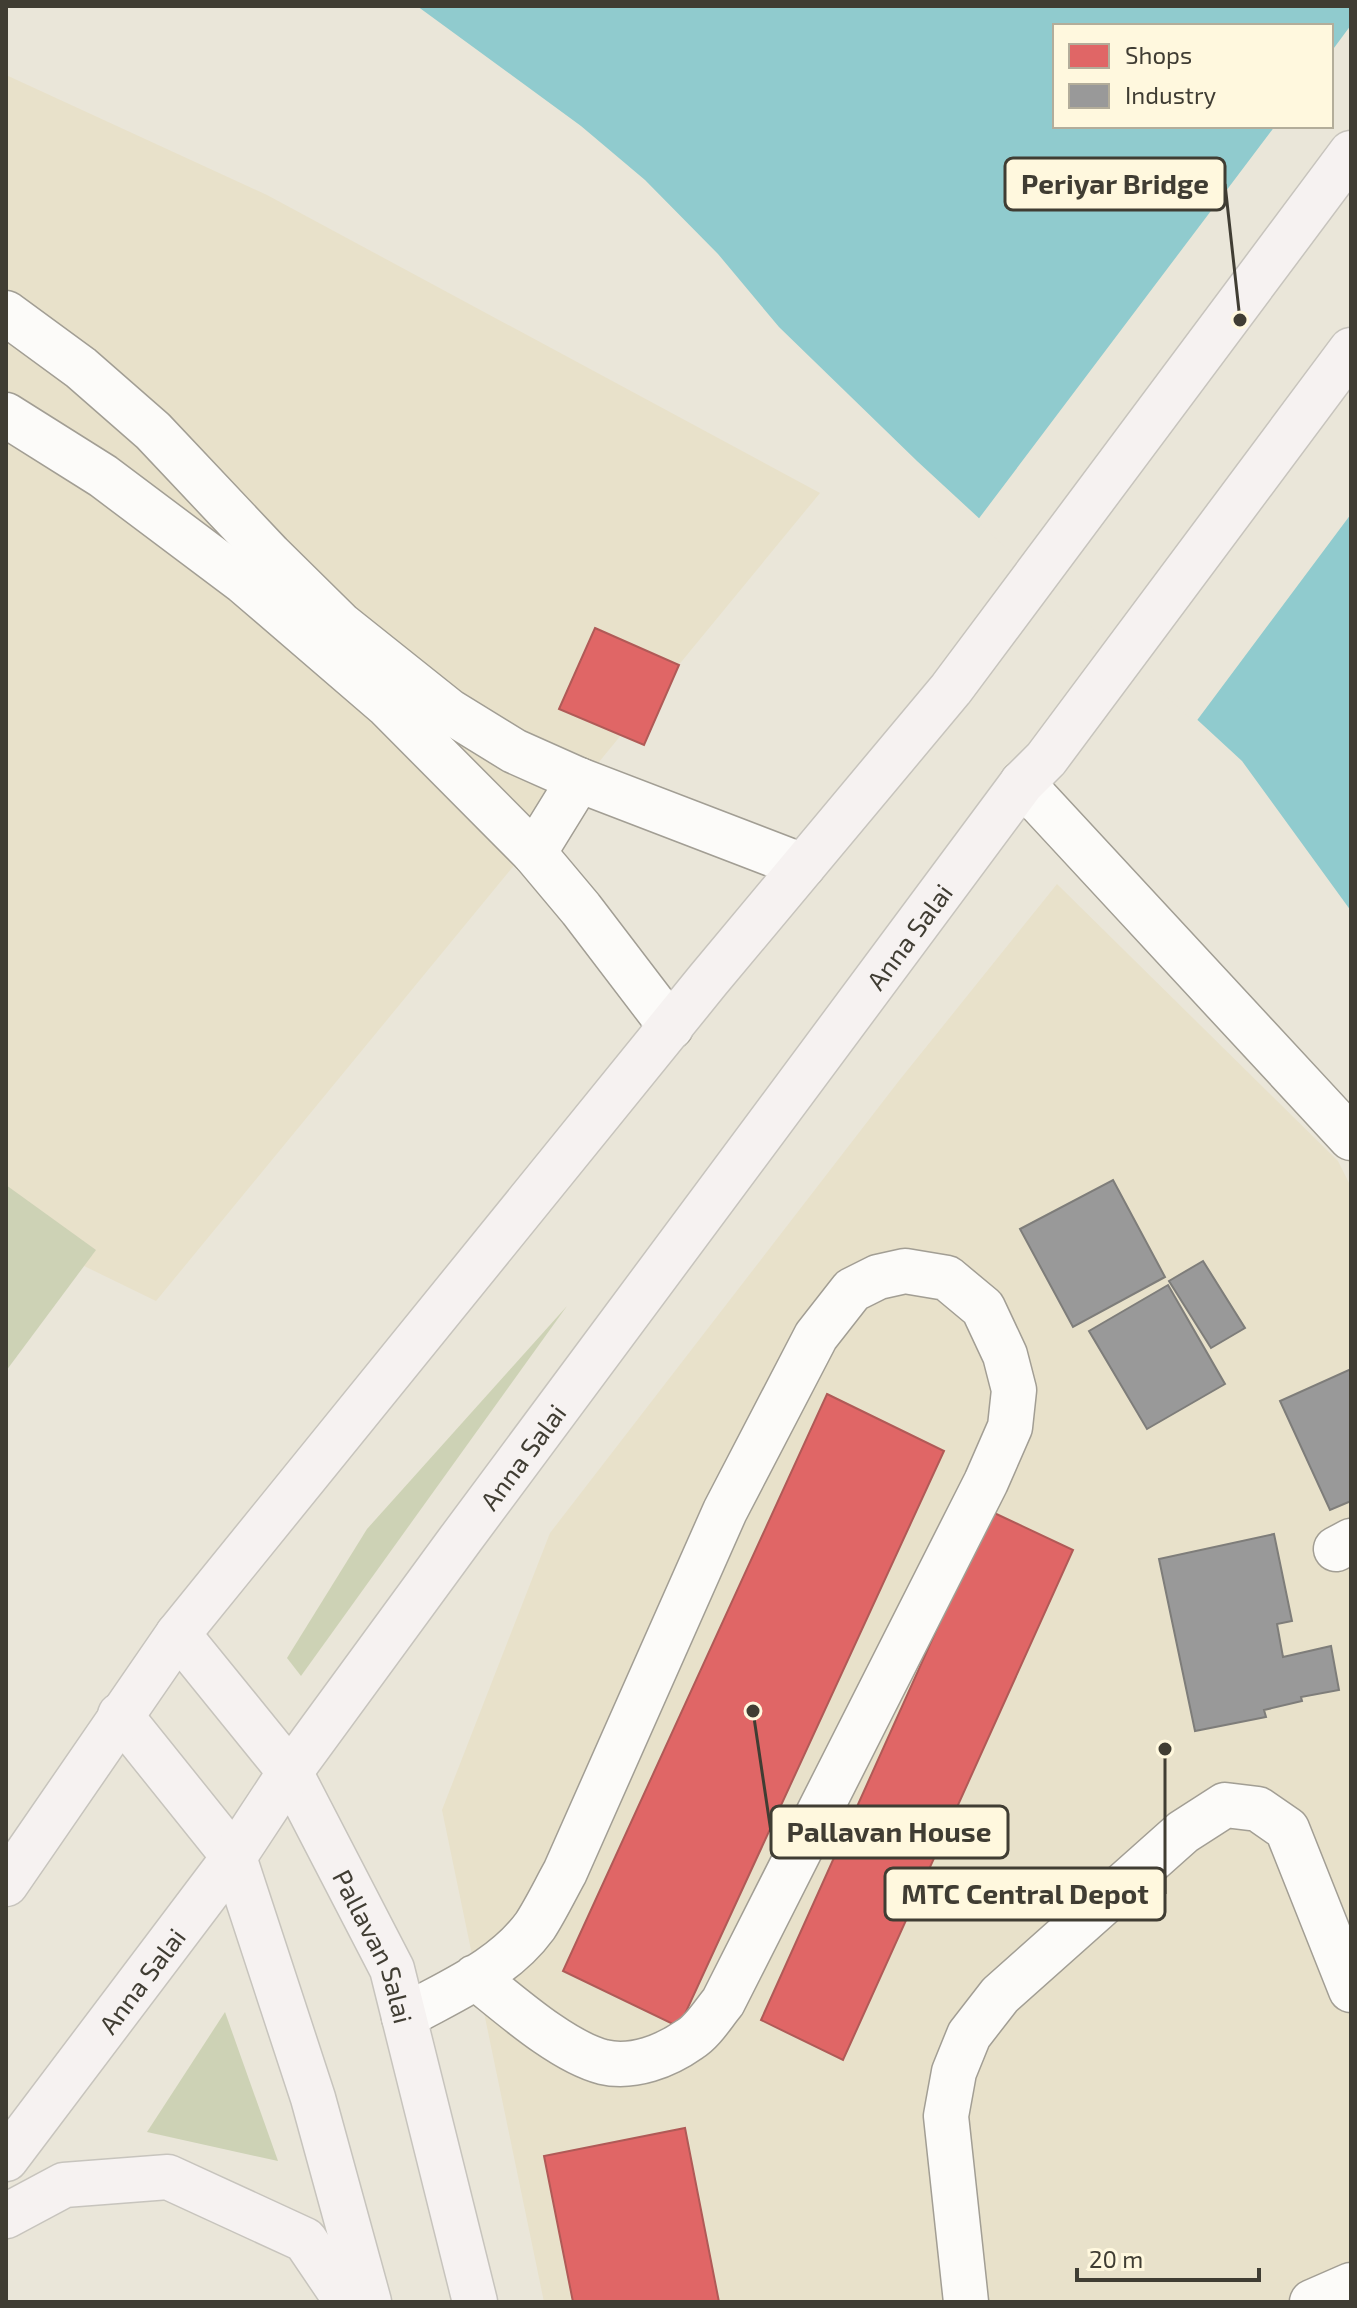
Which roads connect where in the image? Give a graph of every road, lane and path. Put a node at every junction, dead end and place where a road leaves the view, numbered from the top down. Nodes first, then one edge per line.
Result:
1 (1351, 153) edge
2 (6, 313) edge
3 (1351, 350) edge
4 (6, 415) edge
5 (195, 476) junction
6 (165, 523) junction
7 (1034, 771) junction
8 (579, 780) junction
9 (534, 853) junction
10 (803, 866) junction
11 (671, 1027) junction
12 (1351, 1138) edge
13 (178, 1634) junction
14 (120, 1715) junction
15 (290, 1772) junction
16 (234, 1857) junction
17 (6, 1884) edge
18 (475, 1977) junction
19 (1351, 1990) edge
20 (404, 2017) junction
21 (6, 2159) edge
22 (6, 2216) edge
23 (1351, 2285) edge
24 (347, 2302) edge
25 (369, 2302) edge
26 (475, 2302) edge
27 (966, 2302) edge
28 (1312, 2302) edge

1 - 10 main road
2 - 5 street
3 - 7 main road, Anna Salai
4 - 6 street
5 - 6 street
5 - 8 street
6 - 9 street
7 - 12 street
7 - 15 main road, Anna Salai
8 - 9 street
8 - 10 street
9 - 11 street
10 - 11 main road
11 - 13 main road
13 - 14 main road
13 - 15 main road, Pallavan Salai
14 - 16 main road
14 - 17 main road
15 - 16 main road, Anna Salai
15 - 20 main road, Pallavan Salai
16 - 21 main road, Anna Salai
16 - 25 main road
18 - 18 street
18 - 20 street
19 - 27 street
20 - 26 main road, Pallavan Salai
22 - 24 main road
23 - 28 street

